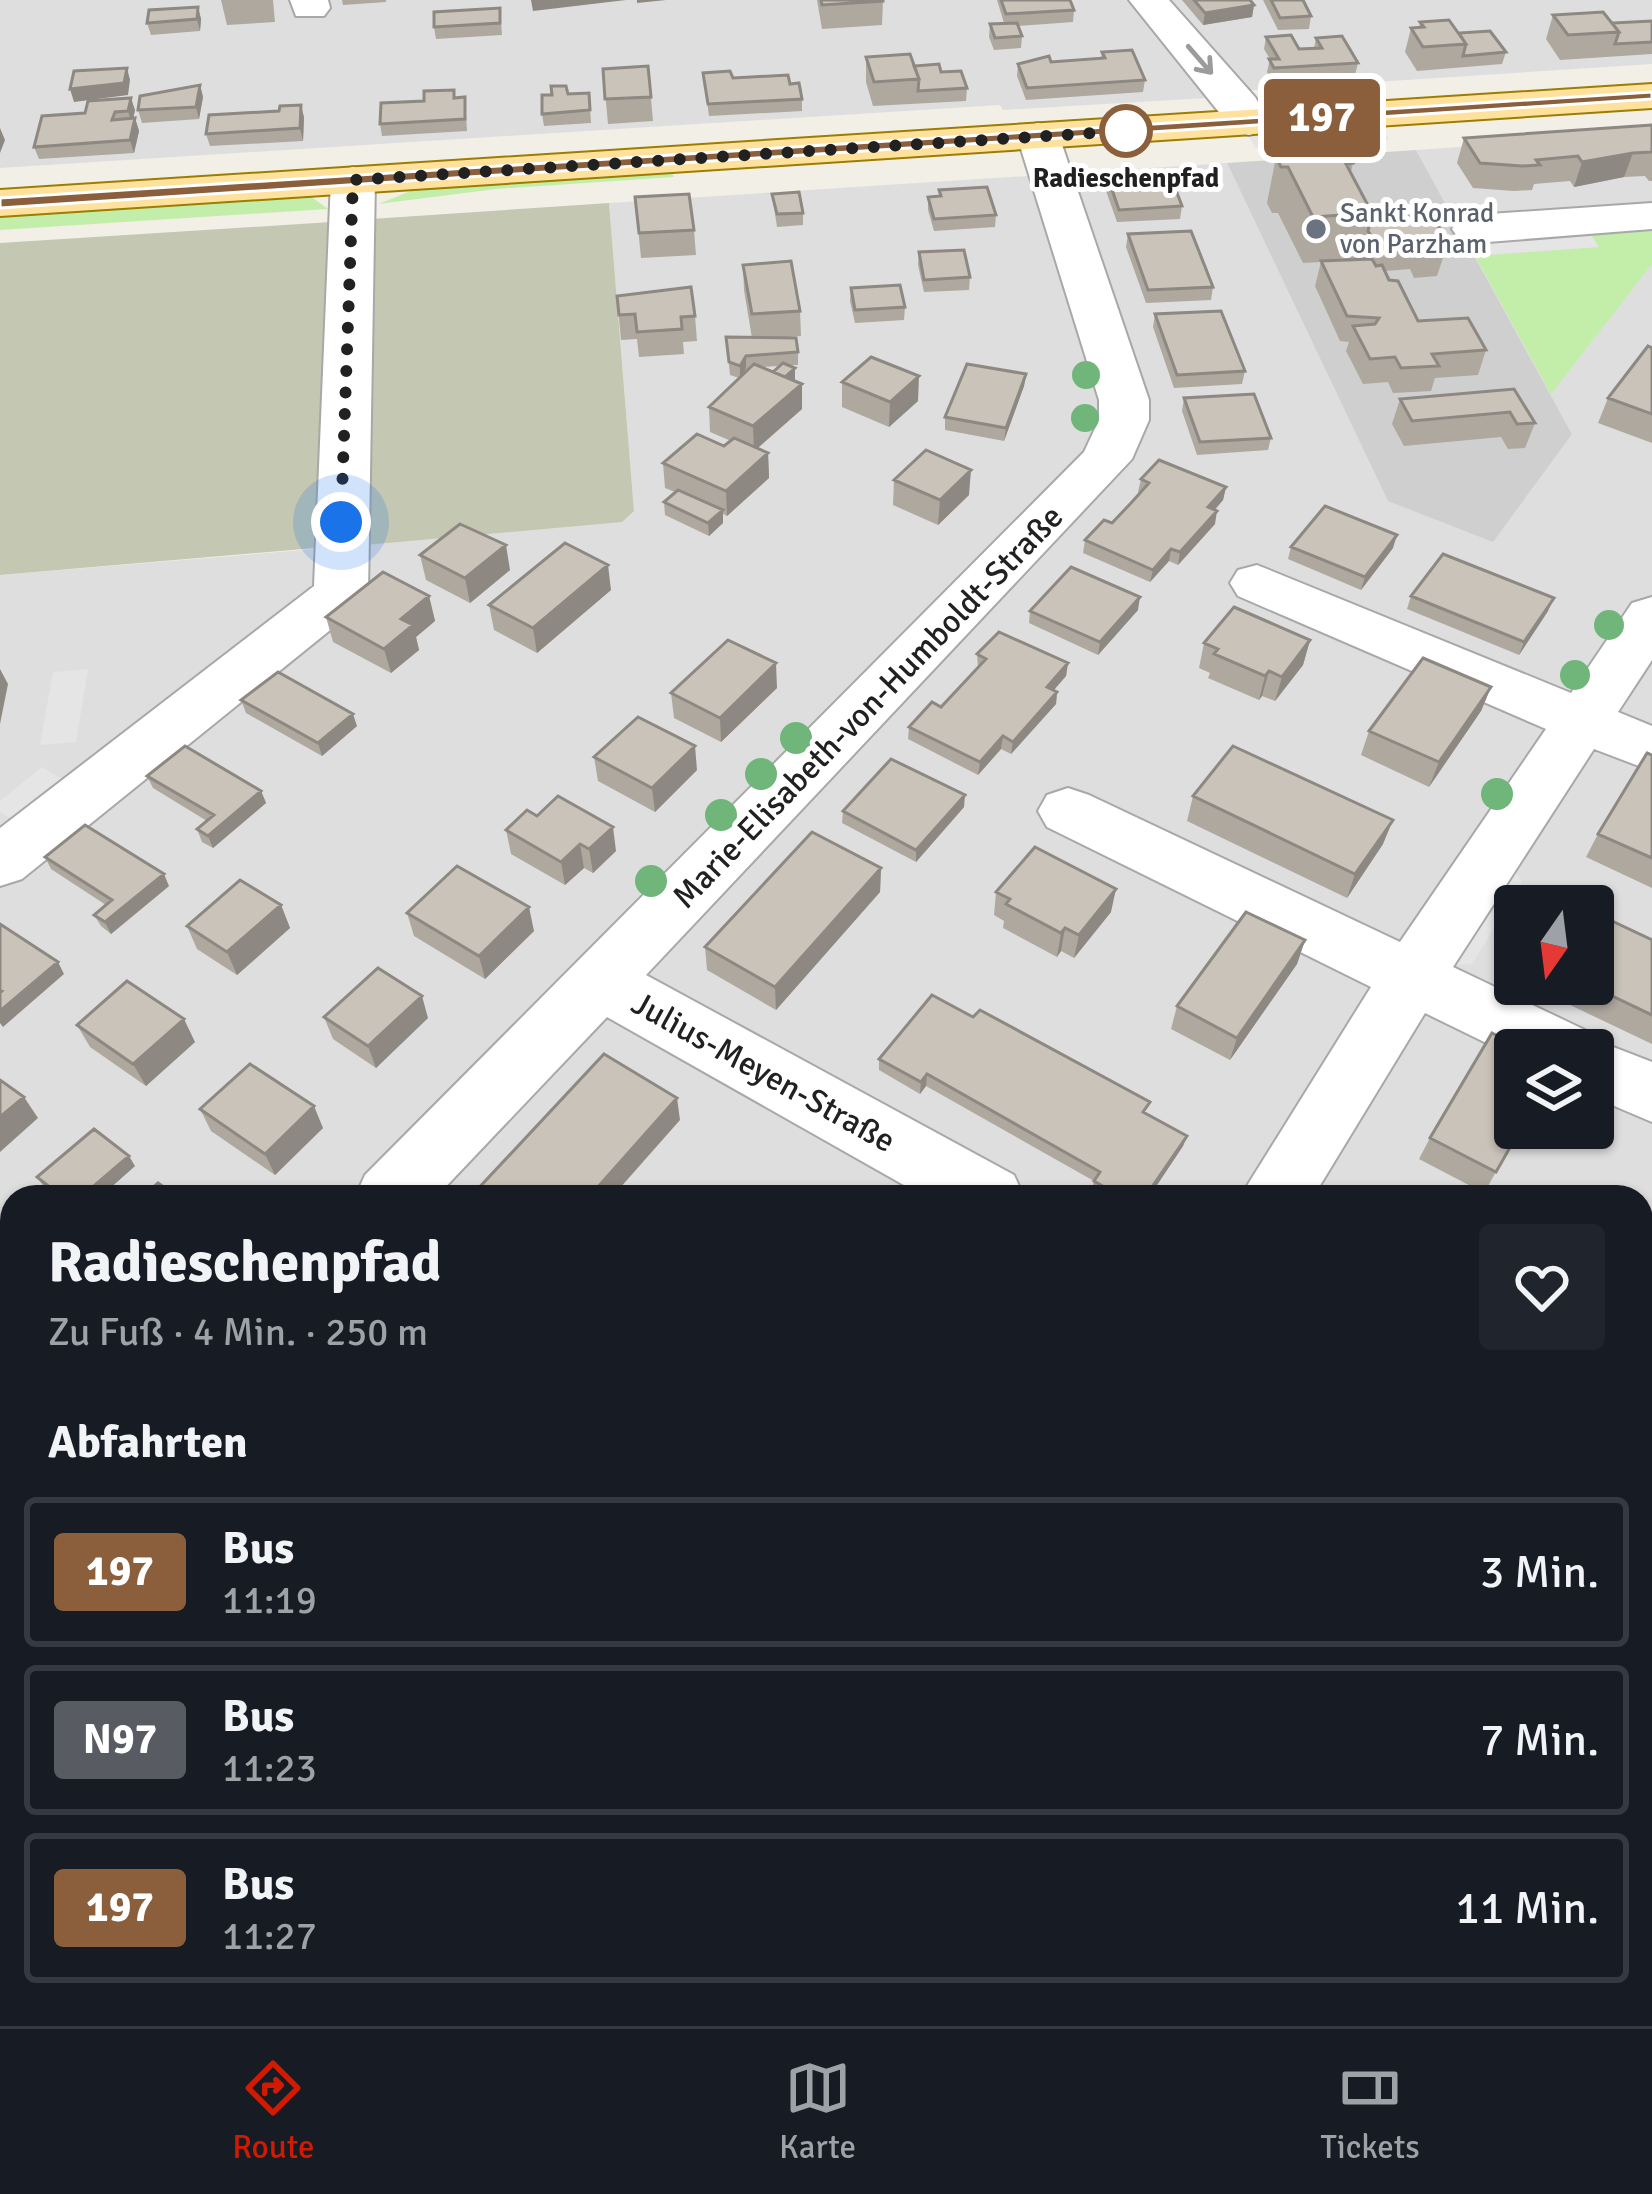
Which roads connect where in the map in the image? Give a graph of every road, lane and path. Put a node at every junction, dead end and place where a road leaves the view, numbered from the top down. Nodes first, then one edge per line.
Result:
1 (1148, 0) edge
2 (1652, 96) edge
3 (1249, 122) junction
4 (1038, 136) junction
5 (353, 180) junction
6 (0, 203) edge
7 (1652, 216) edge
8 (1475, 230) dead end
9 (1257, 583) dead end
10 (1652, 616) edge
11 (1585, 721) junction
12 (1652, 750) edge
13 (1068, 811) dead end
14 (0, 862) edge
15 (1413, 976) junction
16 (601, 982) junction
17 (1520, 1029) edge
18 (1614, 1075) edge
19 (1652, 1094) edge
20 (402, 1185) edge
21 (967, 1185) edge
22 (1282, 1185) edge

1 -> 3 street
2 - 3 main road
3 - 4 main road
4 - 5 main road
4 - 16 street, Marie-Elisabeth-von-Humboldt-Straße
5 - 6 main road
5 - 14 street
7 - 8 street
9 - 11 street
10 - 11 street
11 - 12 street
11 - 15 street
13 - 15 street
15 - 17 street
15 - 22 street
16 - 20 street, Marie-Elisabeth-von-Humboldt-Straße
16 - 21 street, Julius-Meyen-Straße
18 - 19 street

